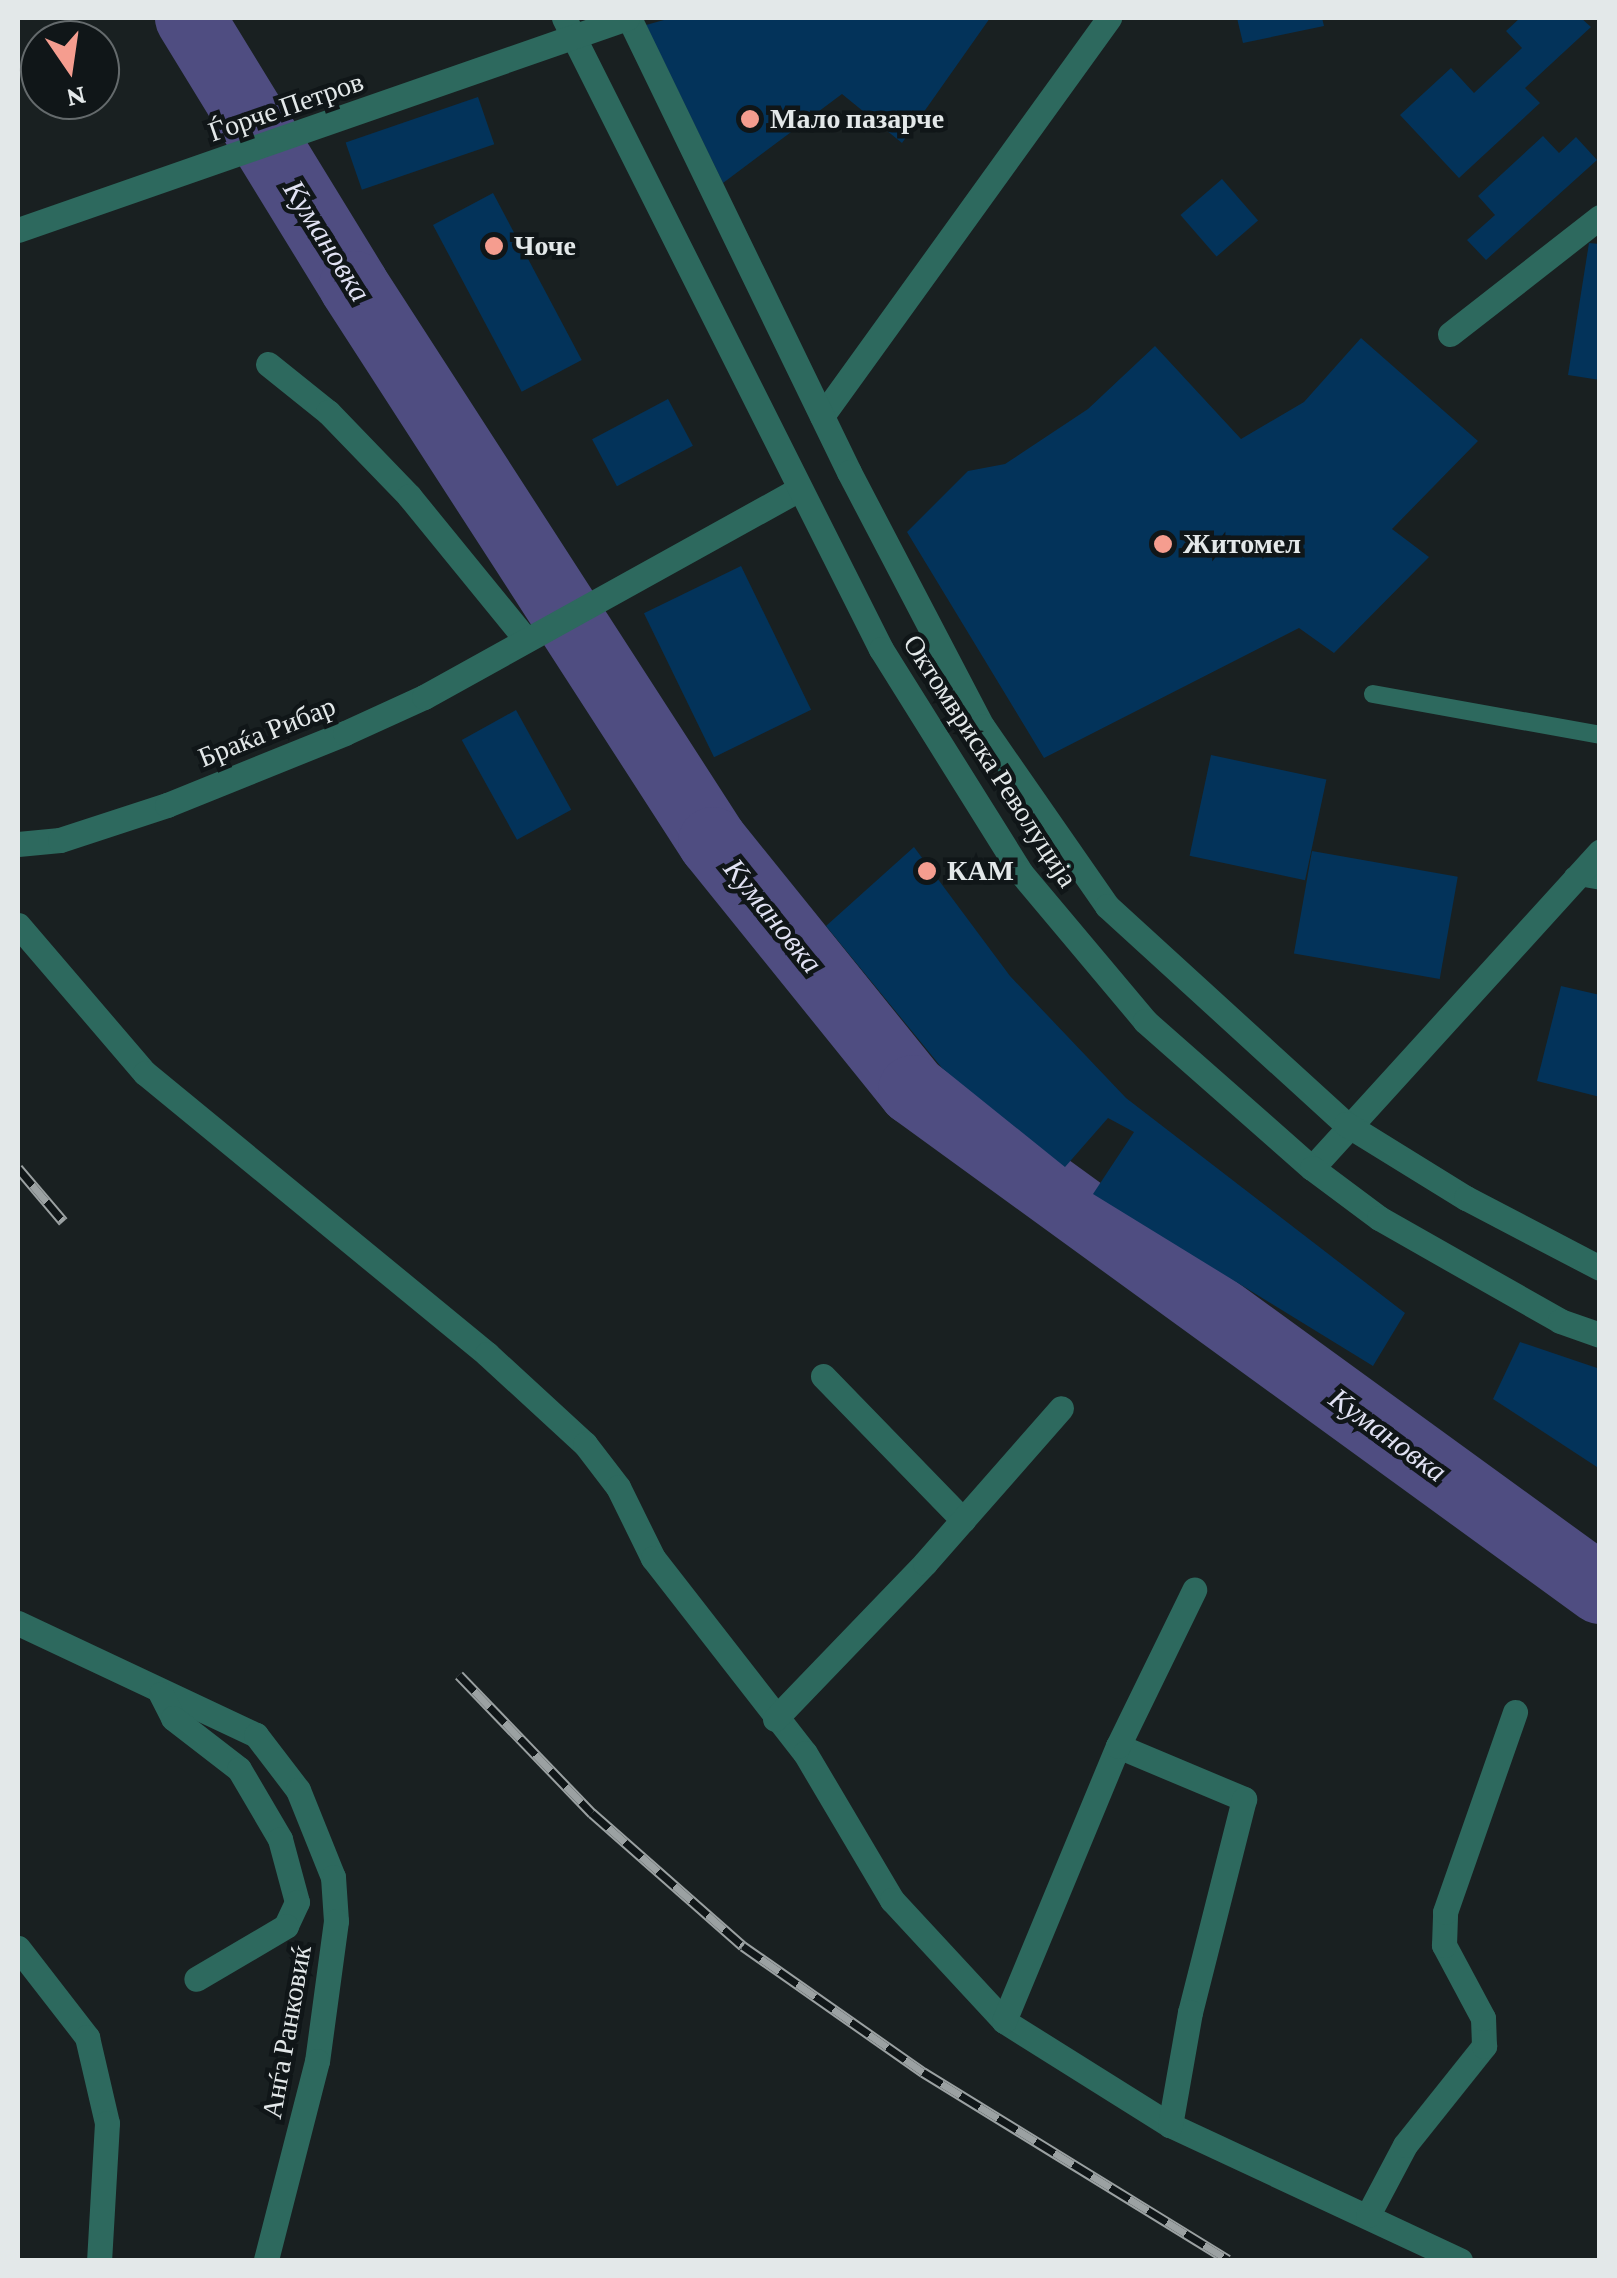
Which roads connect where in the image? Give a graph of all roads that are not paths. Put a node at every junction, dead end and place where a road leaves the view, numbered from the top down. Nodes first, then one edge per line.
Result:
1 (628, 18) edge
2 (1109, 18) edge
3 (568, 27) edge
4 (1600, 217) edge
5 (18, 230) edge
6 (1450, 334) dead end
7 (268, 364) dead end
8 (822, 416) junction
9 (799, 489) junction
10 (524, 638) junction
11 (1373, 694) dead end
12 (1600, 734) edge
13 (18, 844) edge
14 (1600, 851) edge
15 (1573, 876) junction
16 (1600, 881) edge
17 (18, 925) edge
18 (1346, 1124) junction
19 (1312, 1168) junction
20 (1600, 1268) edge
21 (1600, 1335) edge
22 (823, 1376) dead end
23 (1061, 1408) dead end
24 (963, 1520) junction
25 (1194, 1590) dead end
26 (18, 1623) edge
27 (161, 1694) junction
28 (1514, 1712) dead end
29 (776, 1718) junction
30 (1118, 1746) junction
31 (18, 1948) edge
32 (196, 1979) dead end
33 (1004, 2020) junction
34 (1170, 2125) junction
35 (1368, 2215) junction
36 (99, 2260) edge
37 (266, 2260) edge
38 (1460, 2260) edge

1 - 3 street, Ѓорче Петров
1 - 8 street, Октомвриска Револуција
2 - 8 street
3 - 5 street, Ѓорче Петров
3 - 9 street, Октомвриска Револуција
4 - 6 street
7 - 10 street
8 - 18 street, Октомвриска Револуција
9 - 10 street, Браќа Рибар
9 - 19 street, Октомвриска Револуција
10 - 13 street, Браќа Рибар
11 - 12 lane
14 - 15 street
15 - 16 lane
15 - 18 street
17 - 29 street
18 - 19 street
18 - 20 street, Октомвриска Револуција
19 - 21 street, Октомвриска Револуција
22 - 24 street
23 - 24 street
24 - 29 street
25 - 30 street
26 - 27 street, Анѓа Ранковиќ
27 - 32 street
27 - 37 street, Анѓа Ранковиќ
28 - 35 street
29 - 33 street
30 - 33 street
30 - 34 street
31 - 36 street
33 - 34 street
34 - 35 street
35 - 38 street

